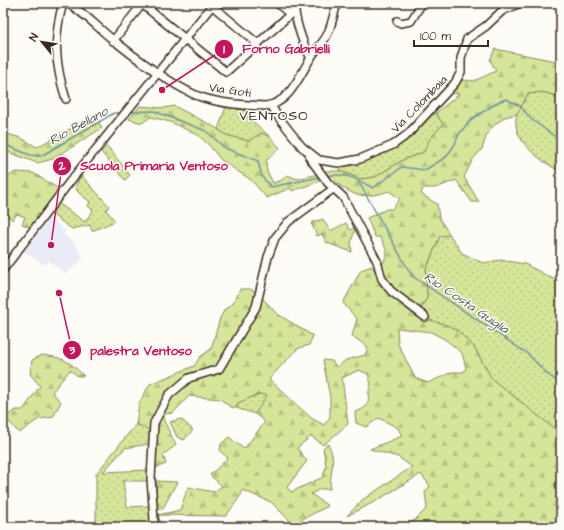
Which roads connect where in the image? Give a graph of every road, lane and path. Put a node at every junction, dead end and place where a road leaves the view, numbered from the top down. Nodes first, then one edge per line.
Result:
1 (62, 3) edge
2 (67, 3) edge
3 (143, 3) edge
4 (277, 3) edge
5 (337, 3) edge
6 (422, 3) edge
7 (212, 4) edge
8 (518, 4) edge
9 (293, 9) edge
10 (397, 20) dead end
11 (185, 39) junction
12 (113, 41) junction
13 (258, 44) junction
14 (311, 58) junction
15 (158, 72) junction
16 (66, 99) dead end
17 (271, 105) junction
18 (301, 146) junction
19 (333, 188) junction
20 (3, 270) edge
21 (425, 318) dead end
22 (153, 527) edge

1 - 16 street
2 - 12 street, Via Goti
3 - 11 street
3 - 12 street
4 - 9 street
5 - 14 street
6 - 10 street
7 - 11 street
7 - 13 street
8 - 18 street, Via Colombaia
9 - 13 street
9 - 14 street
11 - 13 street
11 - 15 street
12 - 15 street, Via Goti
14 - 17 street
15 - 17 street, Via Goti
15 - 20 street
17 - 18 street, Via Colombaia
18 - 19 street, Via Colombaia
19 - 21 street, Via Colombaia
19 - 22 street

